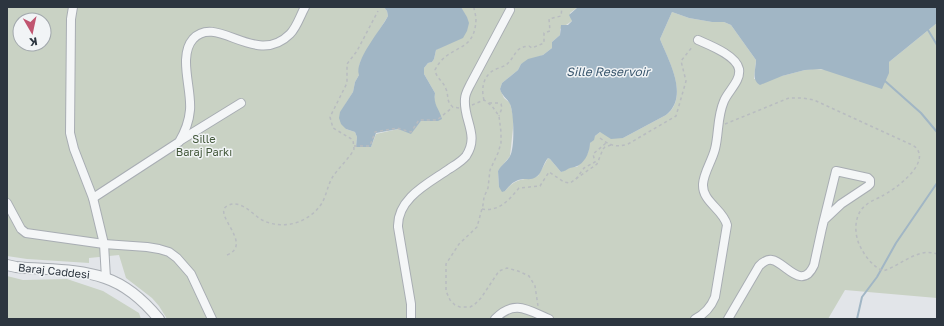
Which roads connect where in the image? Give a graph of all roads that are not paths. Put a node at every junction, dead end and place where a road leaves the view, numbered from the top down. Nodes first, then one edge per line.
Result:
1 (73, 7) edge
2 (305, 7) edge
3 (510, 10) dead end
4 (698, 40) road end
5 (240, 103) dead end
6 (179, 142) junction
7 (93, 198) junction
8 (7, 203) edge
9 (824, 220) junction
10 (104, 244) junction
11 (7, 265) edge
12 (106, 278) junction
13 (159, 319) edge
14 (212, 319) edge
15 (411, 319) edge
16 (495, 319) edge
17 (549, 319) edge
18 (695, 319) edge
19 (728, 319) edge

1 - 7 street
2 - 6 street
3 - 15 street
4 - 18 street
5 - 6 street
6 - 7 street
7 - 10 street
8 - 10 street
9 - 9 street
9 - 19 street
10 - 12 street
10 - 14 street
11 - 12 street, Baraj Caddesi
12 - 13 street, Baraj Caddesi
16 - 17 street

